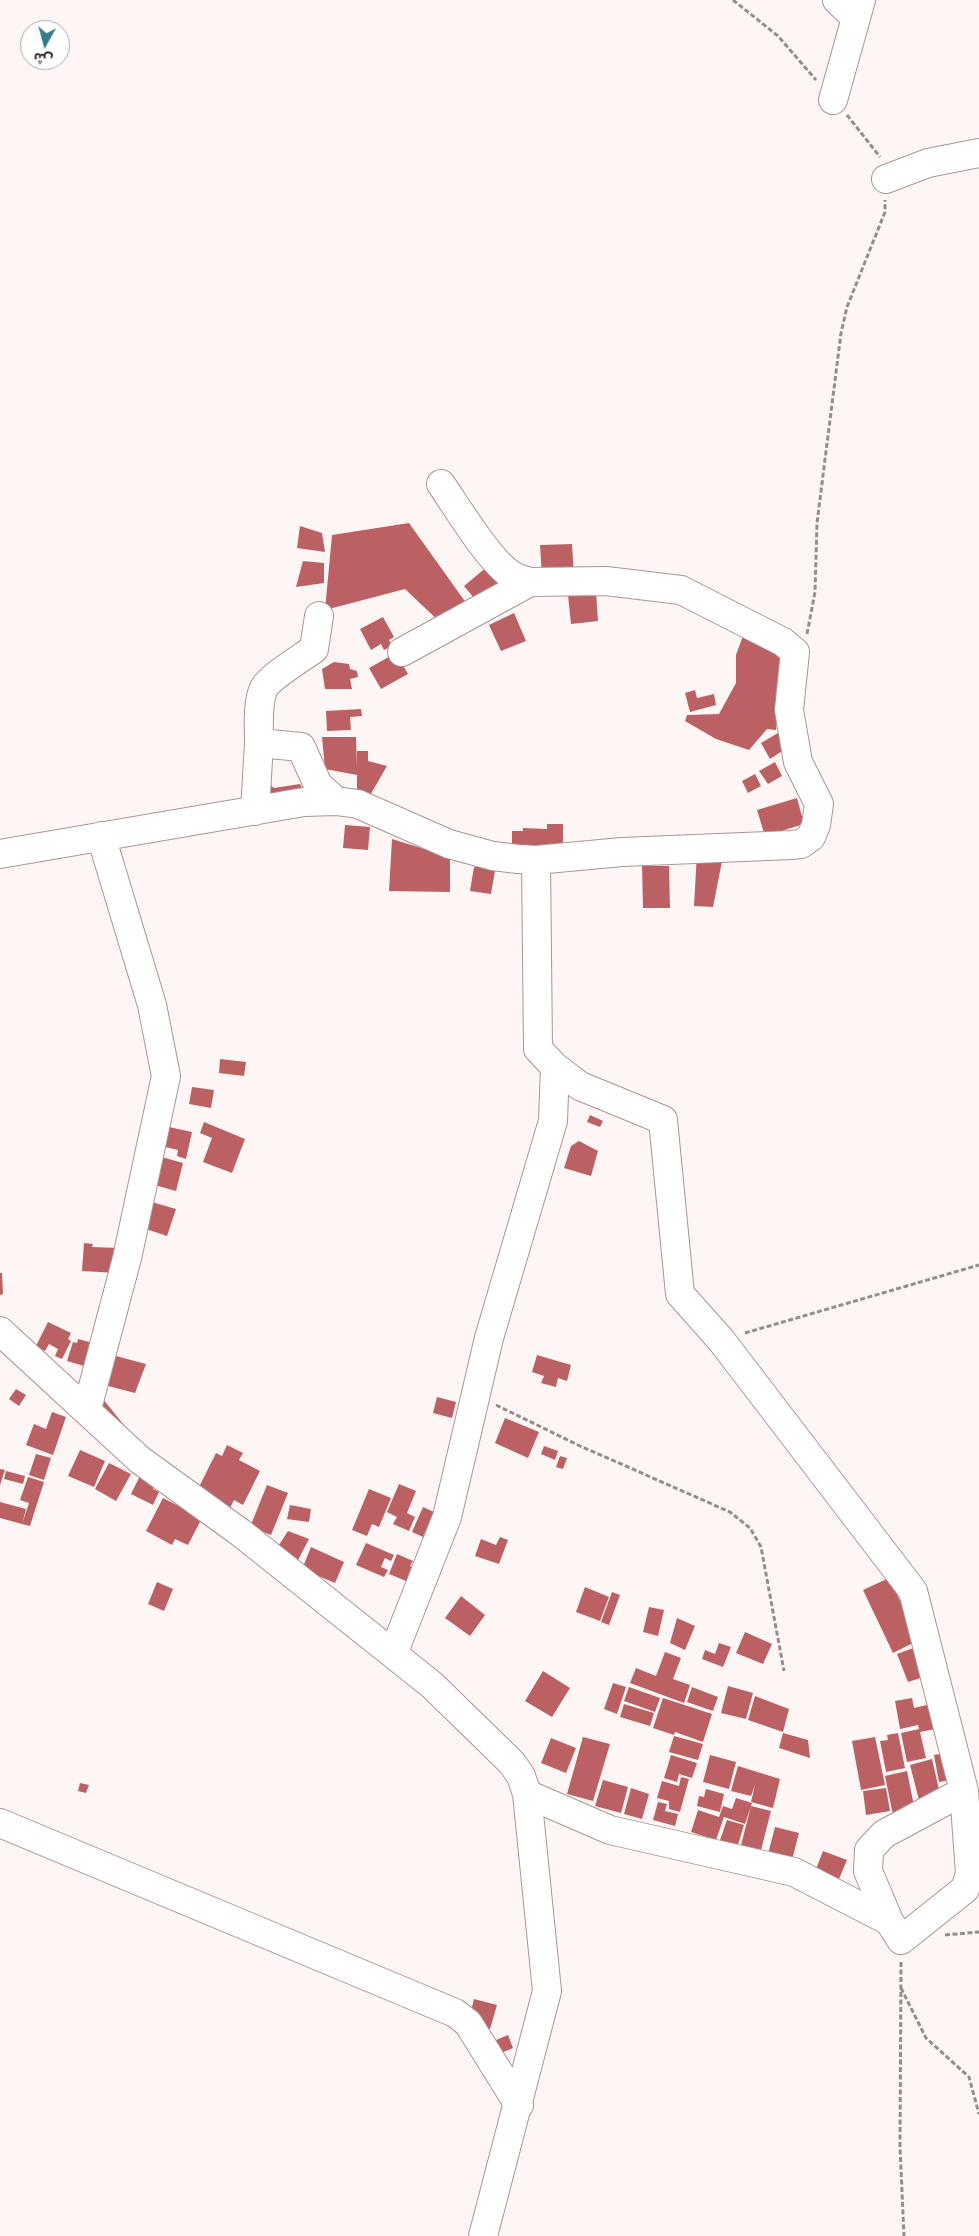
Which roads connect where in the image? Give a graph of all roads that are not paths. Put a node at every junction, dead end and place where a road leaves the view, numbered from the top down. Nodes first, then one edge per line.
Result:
1 (851, 6) edge
2 (833, 100) road end
3 (979, 153) edge
4 (886, 179) road end
5 (441, 484) dead end
6 (530, 582) junction
7 (319, 616) dead end
8 (402, 652) dead end
9 (259, 743) junction
10 (336, 801) junction
11 (255, 811) junction
12 (101, 836) junction
13 (0, 854) edge
14 (536, 860) junction
15 (555, 1067) junction
16 (0, 1331) edge
17 (87, 1409) junction
18 (393, 1654) junction
19 (964, 1791) junction
20 (527, 1794) junction
21 (0, 1823) edge
22 (895, 1930) junction
23 (519, 2105) junction
24 (484, 2236) edge

1 - 2 street
3 - 4 street
5 - 6 street
6 - 8 street
6 - 14 street
7 - 9 street
9 - 10 street
9 - 11 street
10 - 11 street
10 - 14 street
11 - 12 street
12 - 13 street
12 - 17 street
14 - 15 street
15 - 18 street
15 - 19 street
16 - 17 street
17 - 18 street
18 - 20 street
19 - 22 street
19 - 22 street
20 - 22 street
20 - 23 street
21 - 23 street
23 - 24 street

